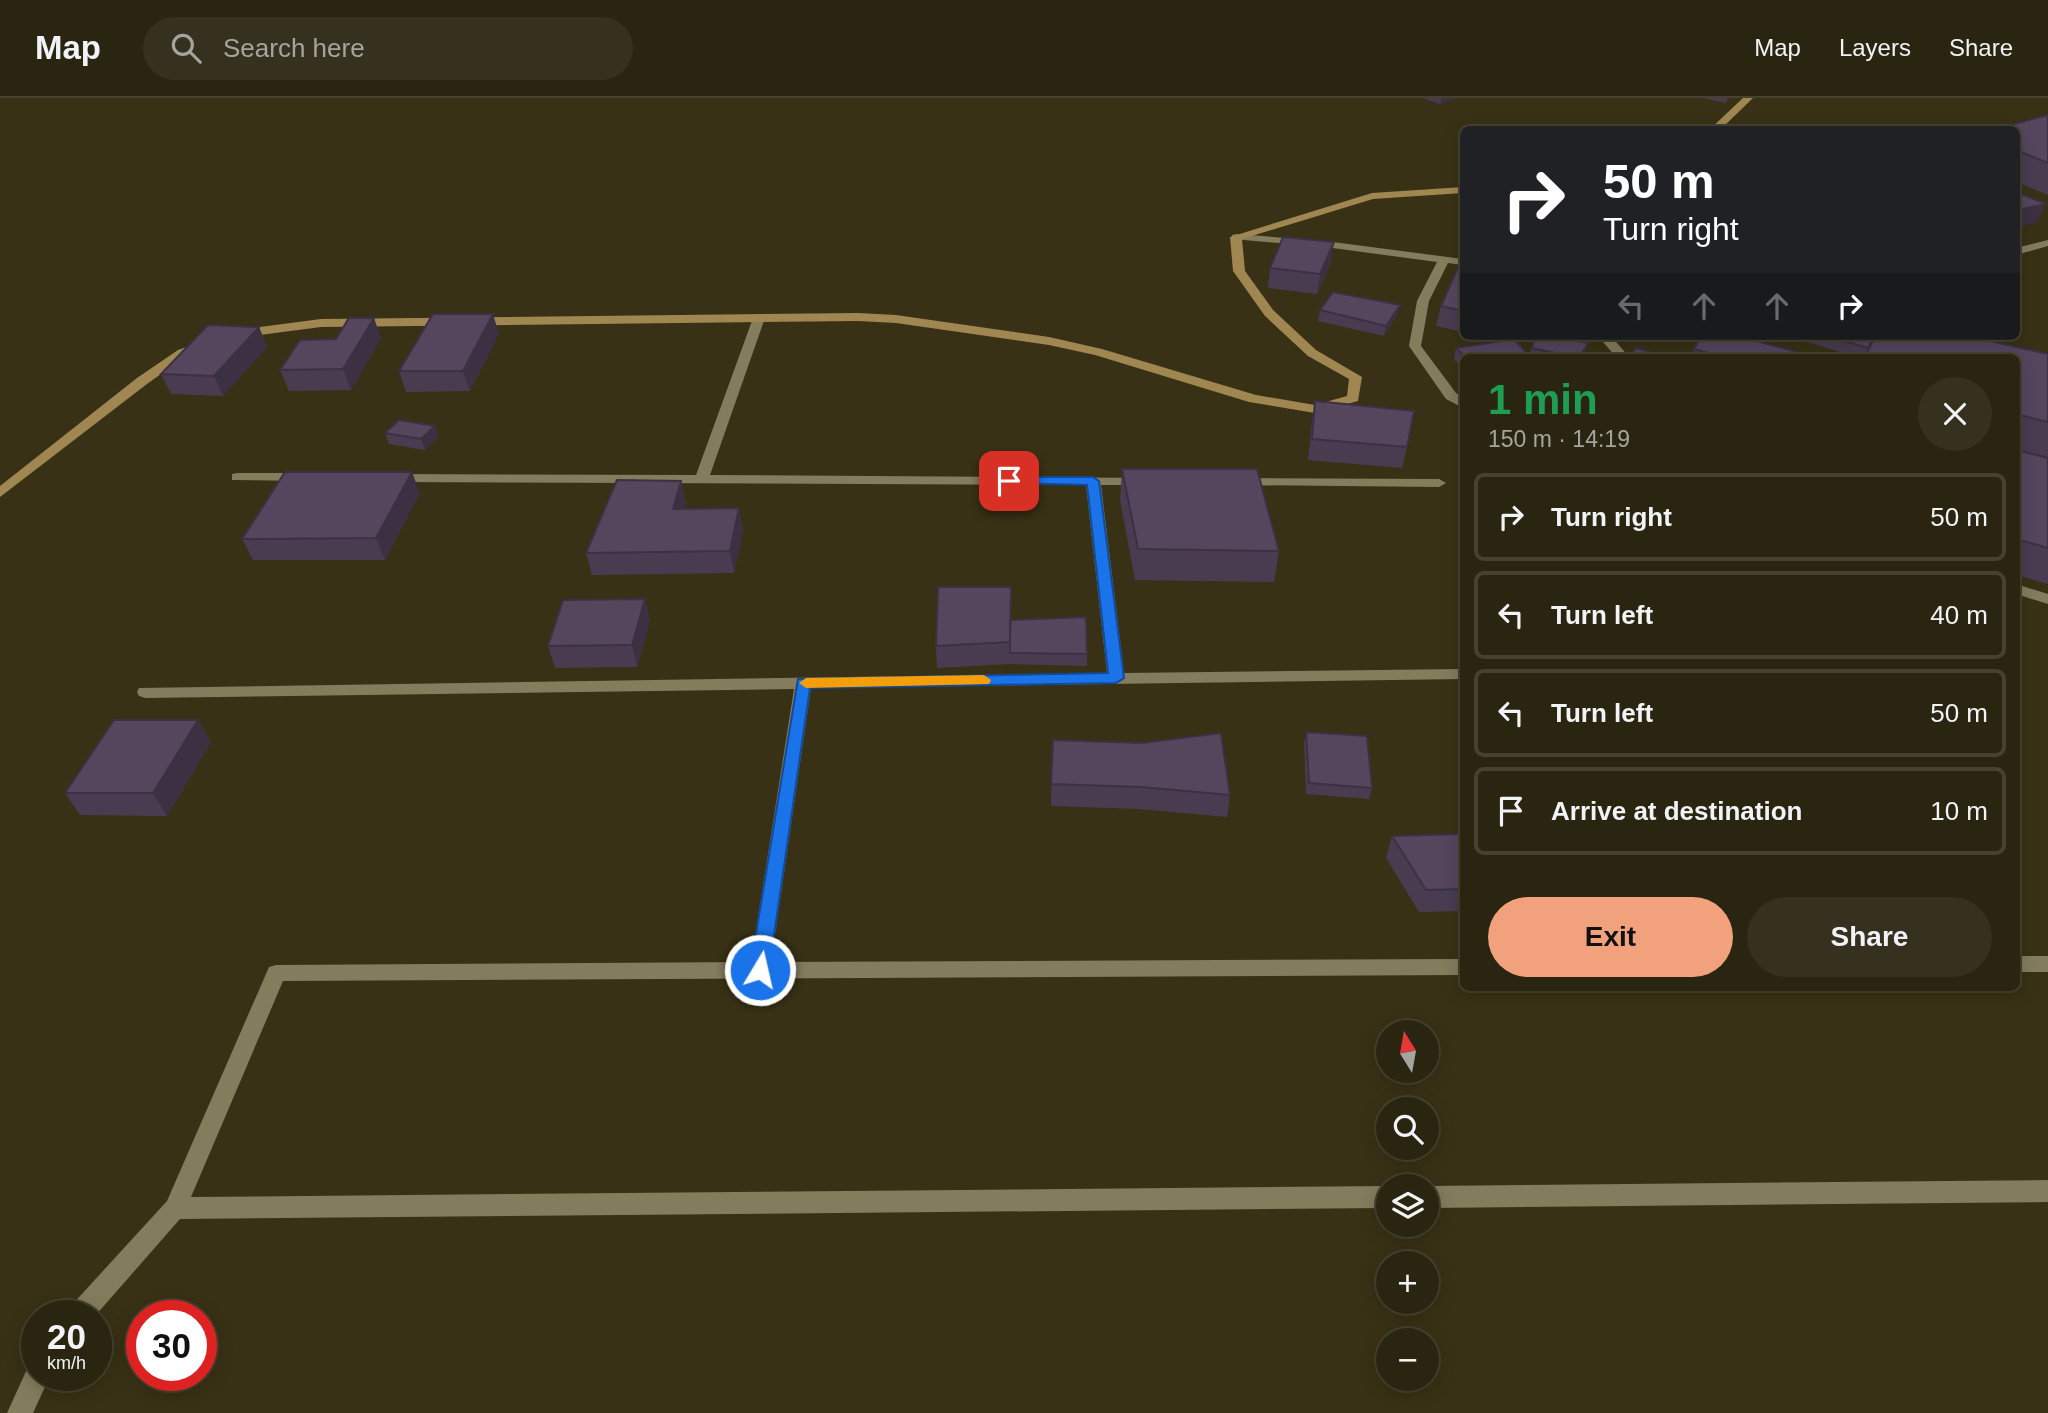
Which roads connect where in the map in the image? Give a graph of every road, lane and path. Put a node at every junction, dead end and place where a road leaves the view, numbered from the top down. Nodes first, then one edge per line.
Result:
1 (1748, 98) edge
2 (1718, 126) edge
3 (1460, 190) edge
4 (1236, 237) junction
5 (2048, 243) edge
6 (2020, 251) edge
7 (1444, 260) junction
8 (1460, 262) edge
9 (759, 318) junction
10 (1608, 340) edge
11 (1620, 354) edge
12 (1460, 402) edge
13 (237, 477) dead end
14 (319, 477) edge
15 (374, 478) edge
16 (702, 479) junction
17 (1093, 481) junction
18 (1162, 481) edge
19 (1217, 482) edge
20 (1439, 483) dead end
21 (0, 493) edge
22 (2020, 590) edge
23 (2048, 598) edge
24 (1460, 674) edge
25 (1116, 678) junction
26 (803, 683) junction
27 (145, 692) dead end
28 (2020, 964) edge
29 (2048, 964) edge
30 (1460, 967) edge
31 (760, 970) junction
32 (2048, 1191) edge
33 (1376, 1197) edge
34 (1439, 1197) edge
35 (175, 1208) junction
36 (93, 1300) edge
37 (30, 1391) edge
38 (20, 1413) edge

1 - 2 street
3 - 4 street
4 - 7 street
4 - 9 street
5 - 6 street
7 - 8 street
7 - 12 street
9 - 16 street
9 - 21 street
10 - 11 street
13 - 14 street
15 - 16 street
16 - 17 street
17 - 18 street
17 - 25 street
19 - 20 street
22 - 23 street
24 - 25 street
25 - 26 street
26 - 27 street
26 - 31 street
28 - 29 street
30 - 31 street
31 - 35 street
32 - 34 street
33 - 35 street
35 - 36 street
37 - 38 street

